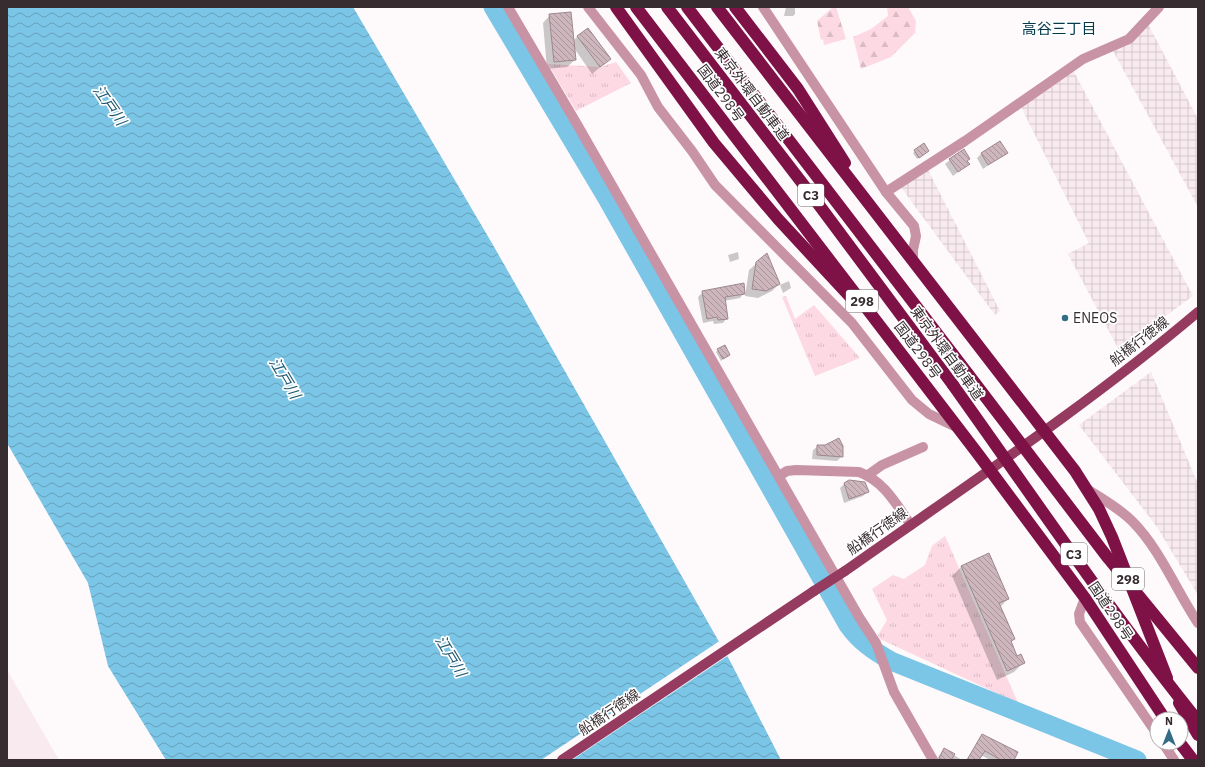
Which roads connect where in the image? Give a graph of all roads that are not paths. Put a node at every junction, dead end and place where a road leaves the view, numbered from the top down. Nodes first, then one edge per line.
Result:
1 (508, 7) edge
2 (616, 7) edge
3 (636, 7) edge
4 (667, 7) edge
5 (687, 7) edge
6 (717, 7) edge
7 (736, 7) edge
8 (763, 7) edge
9 (1159, 7) edge
10 (591, 11) edge
11 (886, 192) junction
12 (876, 213) junction
13 (913, 259) junction
14 (1198, 312) edge
15 (888, 335) junction
16 (960, 429) junction
17 (1045, 430) junction
18 (923, 447) dead end
19 (990, 469) junction
20 (779, 476) junction
21 (868, 476) junction
22 (1086, 488) junction
23 (911, 525) junction
24 (1085, 598) junction
25 (1198, 623) edge
26 (1198, 668) edge
27 (1160, 711) edge
28 (1198, 721) edge
29 (1149, 722) edge
30 (1198, 735) edge
31 (1168, 751) edge
32 (1186, 751) edge
33 (562, 760) edge
34 (933, 760) edge
35 (1174, 760) edge
36 (1193, 760) edge

1 - 20 street
2 - 15 highway
3 - 15 highway, 国道298号 / 298
4 - 28 highway, 東京外環自動車道 / C3, bridge
5 - 26 highway, 東京外環自動車道 / C3, bridge
6 - 12 highway, 国道298号 / 298
7 - 12 highway
8 - 11 street
9 - 11 street
10 - 16 street
11 - 13 street
12 - 13 highway, 国道298号 / 298
13 - 17 highway, 国道298号 / 298
14 - 17 main road, 船橋行徳線
15 - 16 highway, 国道298号 / 298
16 - 19 highway, 国道298号 / 298
17 - 19 main road, 船橋行徳線
17 - 22 highway, 国道298号 / 298
18 - 21 street
19 - 23 main road, 船橋行徳線
19 - 24 highway, 国道298号 / 298
20 - 21 street
20 - 34 street
21 - 23 street
22 - 25 street
22 - 30 highway, 国道298号 / 298
23 - 33 main road, 船橋行徳線, bridge
24 - 27 highway, 国道298号 / 298
24 - 29 street
31 - 35 street
32 - 36 highway

